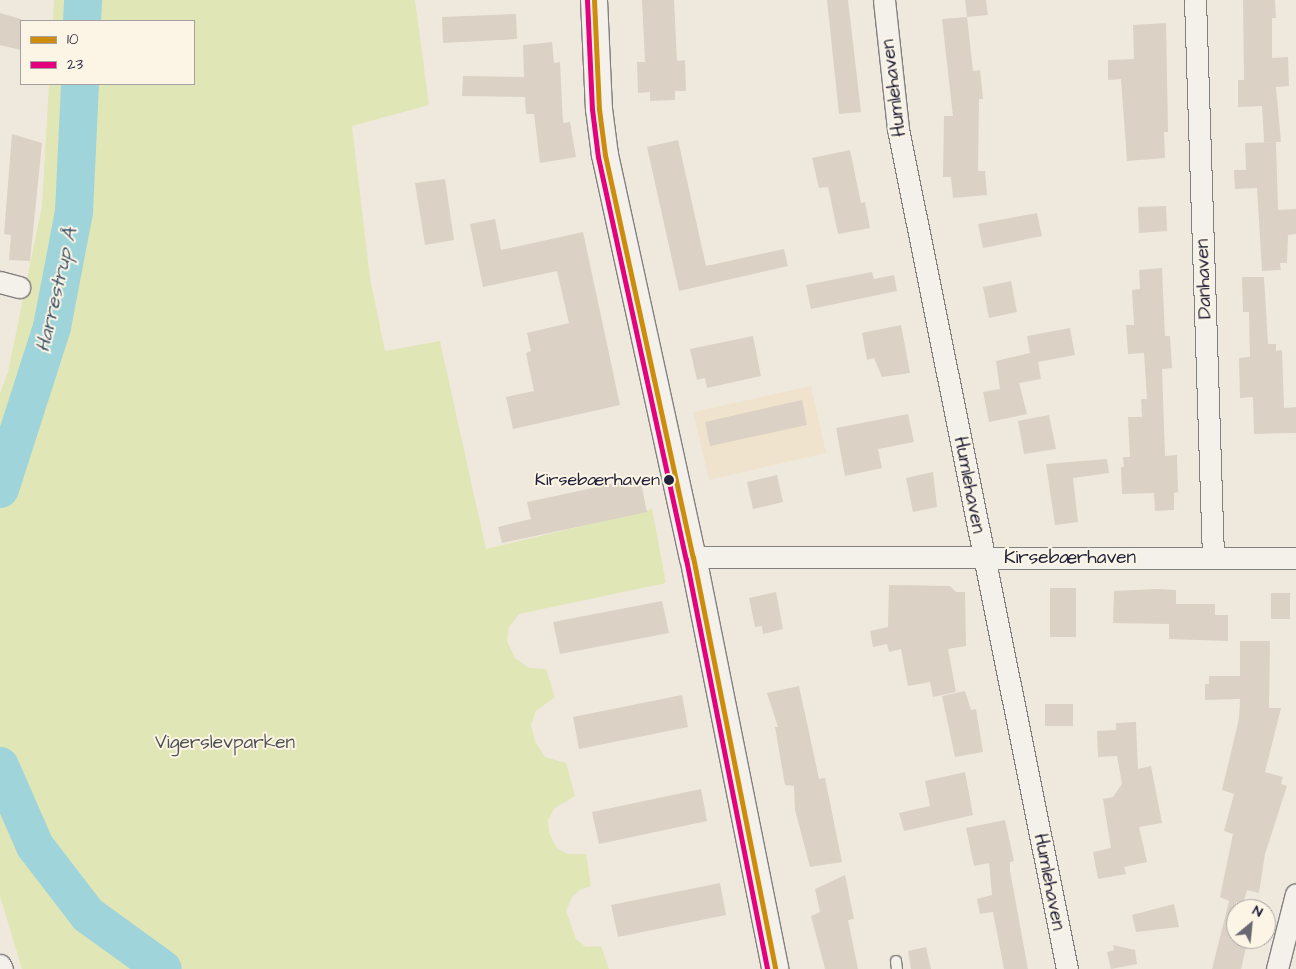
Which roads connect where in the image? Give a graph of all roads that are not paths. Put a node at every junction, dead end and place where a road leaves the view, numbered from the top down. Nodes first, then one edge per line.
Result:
1 (594, 0) edge
2 (884, 0) edge
3 (1194, 0) edge
4 (693, 557) junction
5 (984, 558) junction
6 (1213, 558) junction
7 (1296, 558) edge
8 (1296, 894) edge
9 (0, 965) edge
10 (2, 969) edge
11 (775, 969) edge
12 (1067, 969) edge
13 (1277, 969) edge

1 - 4 street
2 - 5 street, Humlehaven
3 - 6 street, Danhaven
4 - 5 street, Kirsebærhaven
4 - 11 street
5 - 6 street, Kirsebærhaven
5 - 12 street, Humlehaven
6 - 7 street, Kirsebærhaven
8 - 13 street
9 - 10 street

